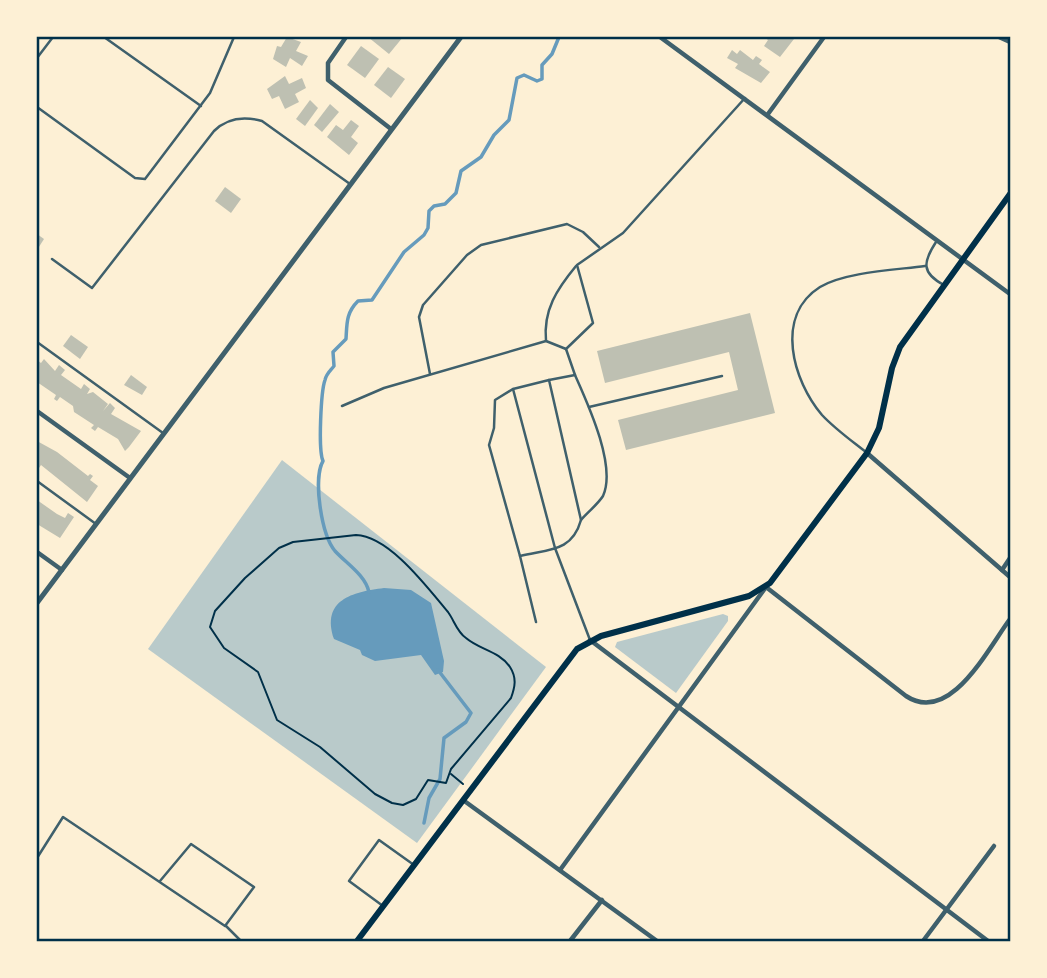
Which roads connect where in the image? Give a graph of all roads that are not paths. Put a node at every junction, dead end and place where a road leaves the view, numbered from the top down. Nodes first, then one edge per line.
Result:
1 (53, 37) edge
2 (104, 37) edge
3 (234, 37) edge
4 (346, 37) edge
5 (461, 37) edge
6 (660, 37) edge
7 (824, 37) edge
8 (999, 37) edge
9 (1010, 42) edge
10 (37, 58) edge
11 (745, 97) junction
12 (201, 106) junction
13 (37, 107) edge
14 (768, 114) junction
15 (391, 129) junction
16 (350, 184) junction
17 (1010, 194) edge
18 (938, 239) junction
19 (599, 247) junction
20 (963, 258) junction
21 (52, 259) dead end
22 (577, 265) junction
23 (925, 266) junction
24 (944, 285) junction
25 (1010, 294) edge
26 (546, 341) junction
27 (37, 342) edge
28 (566, 349) junction
29 (430, 374) junction
30 (575, 375) junction
31 (722, 376) dead end
32 (549, 380) junction
33 (513, 388) junction
34 (342, 406) dead end
35 (589, 407) junction
36 (37, 411) edge
37 (163, 433) junction
38 (867, 453) junction
39 (130, 478) junction
40 (37, 481) edge
41 (581, 520) junction
42 (96, 524) junction
43 (555, 548) junction
44 (37, 552) edge
45 (520, 556) junction
46 (1010, 558) edge
47 (62, 570) junction
48 (1002, 570) junction
49 (1010, 578) edge
50 (766, 587) junction
51 (37, 603) edge
52 (1010, 619) edge
53 (536, 622) dead end
54 (590, 640) junction
55 (679, 705) junction
56 (463, 800) junction
57 (994, 846) dead end
58 (37, 858) edge
59 (414, 865) junction
60 (560, 870) junction
61 (160, 881) junction
62 (602, 900) junction
63 (383, 906) junction
64 (946, 910) junction
65 (225, 926) junction
66 (241, 941) edge
67 (357, 941) edge
68 (570, 941) edge
69 (657, 941) edge
70 (923, 941) edge
71 (988, 941) edge

1 - 10 lane
2 - 12 lane
3 - 12 lane
4 - 15 street
5 - 15 street
6 - 11 street
7 - 14 street
8 - 9 street
11 - 14 street
11 - 19 lane
12 - 13 lane
14 - 18 street
15 - 16 street
16 - 21 lane
16 - 37 street
17 - 20 main road
18 - 20 street
18 - 23 lane
19 - 22 lane
19 - 29 lane
20 - 24 main road
20 - 25 street
22 - 26 lane
22 - 28 lane
23 - 24 lane
23 - 38 lane
24 - 38 main road
26 - 28 lane
26 - 29 lane
27 - 37 lane
28 - 30 lane
29 - 34 lane
30 - 32 lane
30 - 35 lane
31 - 35 lane
32 - 33 lane
32 - 41 lane
33 - 43 lane
33 - 45 lane
35 - 41 lane
36 - 39 street
37 - 39 street
38 - 48 street
38 - 50 main road
39 - 42 street
40 - 42 lane
41 - 43 lane
42 - 47 street
43 - 45 lane
43 - 54 lane
44 - 47 street
45 - 53 lane
46 - 48 street
47 - 51 street
48 - 49 street
50 - 52 street
50 - 54 main road
50 - 55 street
54 - 55 street
54 - 56 main road
55 - 60 street
55 - 64 street
56 - 59 main road
56 - 60 street
57 - 64 street
58 - 61 lane
59 - 63 main road
59 - 63 lane
60 - 62 street
61 - 65 lane
61 - 65 lane
62 - 68 street
62 - 69 street
63 - 67 main road
64 - 70 street
64 - 71 street
65 - 66 lane

